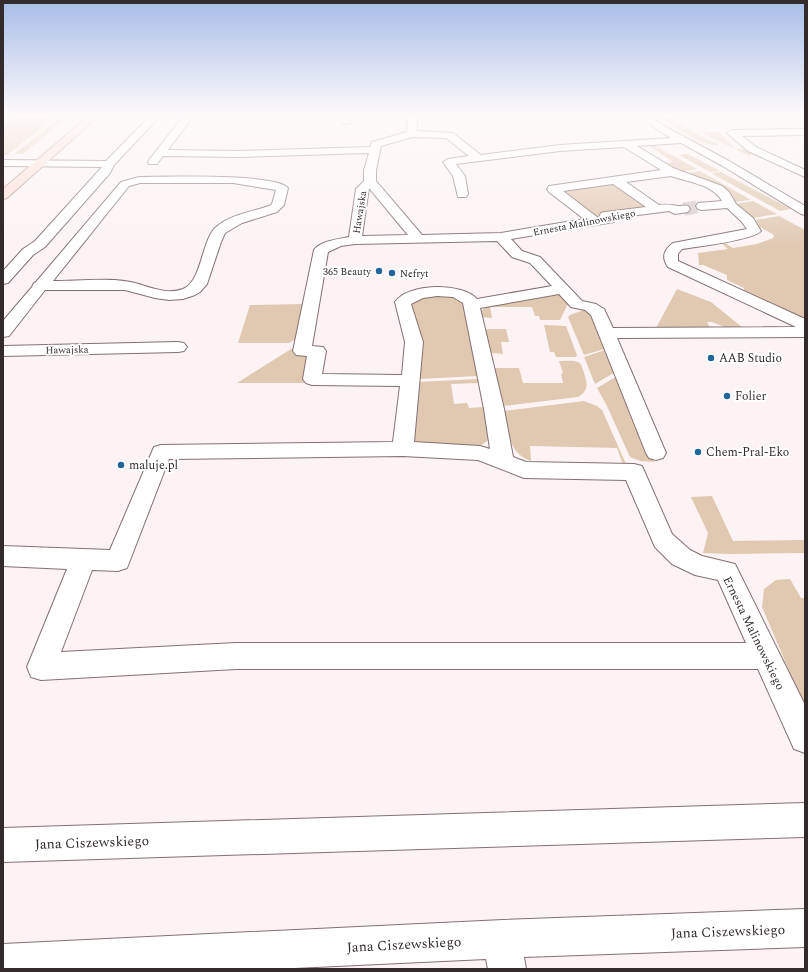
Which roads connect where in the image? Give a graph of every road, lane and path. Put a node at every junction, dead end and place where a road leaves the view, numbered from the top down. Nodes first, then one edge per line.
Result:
1 (25, 159) edge
2 (44, 159) edge
3 (119, 159) edge
4 (155, 159) edge
5 (373, 159) edge
6 (463, 159) edge
7 (652, 159) edge
8 (718, 159) edge
9 (752, 159) edge
10 (774, 159) edge
11 (3, 163) edge
12 (725, 163) junction
13 (20, 164) junction
14 (39, 164) junction
15 (112, 168) junction
16 (673, 172) junction
17 (7, 174) dead end
18 (805, 174) edge
19 (137, 175) junction
20 (615, 180) junction
21 (370, 182) junction
22 (462, 194) dead end
23 (3, 195) edge
24 (805, 200) edge
25 (728, 204) junction
26 (702, 206) tunnel mouth
27 (657, 209) junction
28 (684, 209) tunnel mouth
29 (805, 211) edge
30 (595, 222) junction
31 (419, 239) junction
32 (355, 240) junction
33 (504, 241) junction
34 (3, 280) edge
35 (39, 286) junction
36 (562, 289) junction
37 (471, 305) junction
38 (805, 325) edge
39 (3, 332) edge
40 (805, 332) edge
41 (606, 333) junction
42 (178, 346) dead end
43 (3, 350) edge
44 (411, 381) junction
45 (403, 449) junction
46 (656, 453) dead end
47 (503, 462) junction
48 (3, 556) edge
49 (83, 560) junction
50 (765, 656) junction
51 (805, 738) edge
52 (805, 820) edge
53 (3, 845) edge
54 (805, 928) edge
55 (505, 954) edge
56 (3, 963) edge

1 - 13 main road
2 - 14 main road
3 - 15 street
4 - 19 street
5 - 21 street, Hawajska
6 - 22 street
7 - 16 street
8 - 12 street
9 - 12 street
10 - 18 street
11 - 13 street
12 - 24 street
12 - 29 street
13 - 14 street
13 - 17 main road
14 - 15 street
14 - 23 main road
15 - 34 street
16 - 20 street
16 - 25 street
19 - 35 street
19 - 35 street
20 - 27 street, Ernesta Malinowskiego
20 - 30 street
21 - 31 street
21 - 32 street, Hawajska
25 - 26 street
25 - 38 street
27 - 28 street
27 - 30 street, Ernesta Malinowskiego
30 - 33 street, Ernesta Malinowskiego
31 - 32 street, Ernesta Malinowskiego
31 - 33 street, Ernesta Malinowskiego
32 - 44 street, Hawajska
33 - 36 street
35 - 39 street
36 - 37 street
36 - 41 street
37 - 44 street
37 - 47 street
40 - 41 street
41 - 46 street
42 - 43 street, Hawajska
44 - 45 street
45 - 47 street
45 - 49 street
47 - 50 street, Ernesta Malinowskiego
48 - 49 street
49 - 50 street
50 - 51 street, Ernesta Malinowskiego
52 - 53 street, Jana Ciszewskiego
54 - 55 street, Jana Ciszewskiego
55 - 56 street, Jana Ciszewskiego

